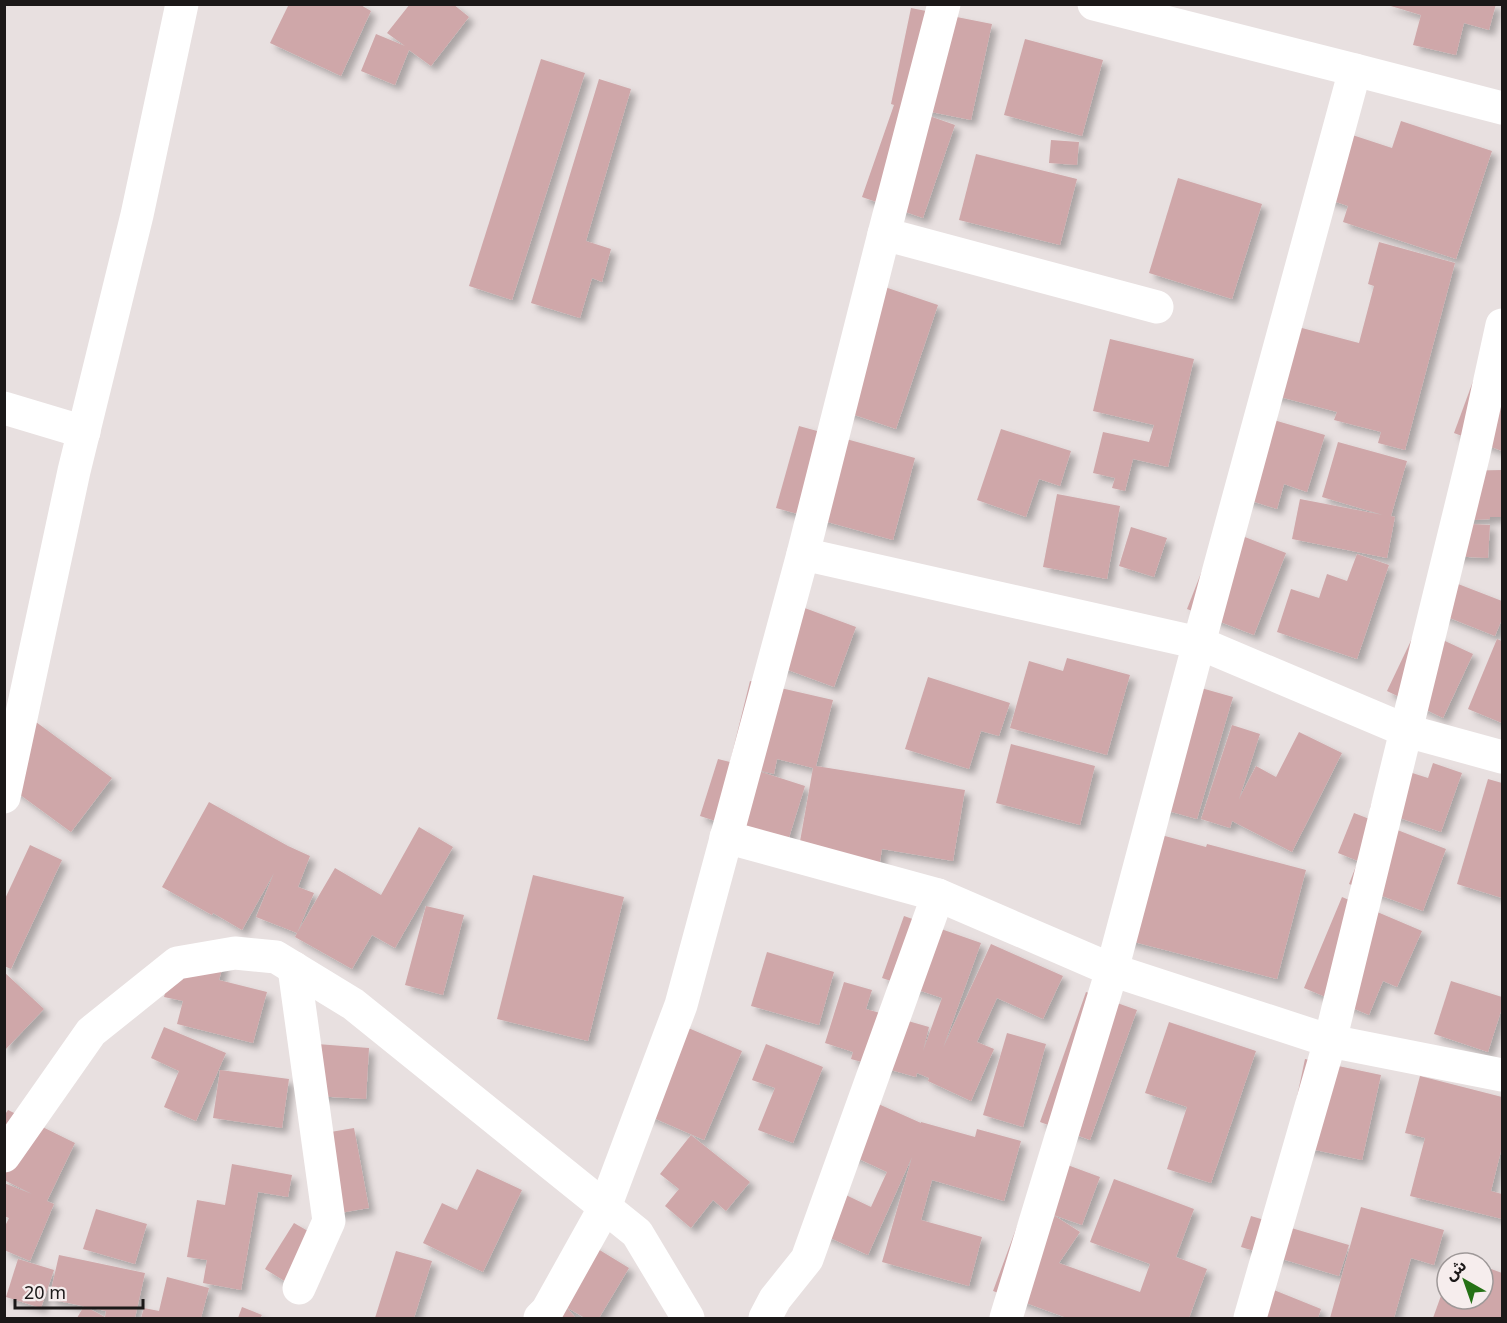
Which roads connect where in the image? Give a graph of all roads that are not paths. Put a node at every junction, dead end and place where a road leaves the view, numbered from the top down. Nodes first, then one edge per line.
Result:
1 (182, 4) edge
2 (944, 4) edge
3 (1094, 4) edge
4 (1355, 70) junction
5 (1503, 108) edge
6 (884, 234) junction
7 (1157, 307) dead end
8 (1503, 325) edge
9 (4, 408) edge
10 (84, 432) junction
11 (1488, 457) edge
12 (803, 554) junction
13 (1199, 644) junction
14 (1407, 731) junction
15 (1503, 757) edge
16 (4, 797) edge
17 (726, 837) junction
18 (938, 895) junction
19 (294, 968) junction
20 (1112, 970) junction
21 (1330, 1041) junction
22 (1503, 1075) edge
23 (4, 1156) edge
24 (605, 1207) junction
25 (299, 1288) dead end
26 (540, 1318) edge
27 (688, 1318) edge
28 (765, 1318) edge
29 (1006, 1318) edge
30 (1250, 1318) edge

1 - 10 street
2 - 6 street
3 - 4 street
4 - 5 street
4 - 13 street
6 - 7 street
6 - 12 street
8 - 11 street
9 - 10 street
10 - 16 street
11 - 14 street
12 - 13 street
12 - 17 street
13 - 14 street
13 - 20 street
14 - 15 street
14 - 21 street
17 - 18 street
17 - 24 street
18 - 20 street
18 - 28 street
19 - 23 street
19 - 24 street
19 - 25 street
20 - 21 street
20 - 29 street
21 - 22 street
21 - 30 street
24 - 26 street
24 - 27 street

